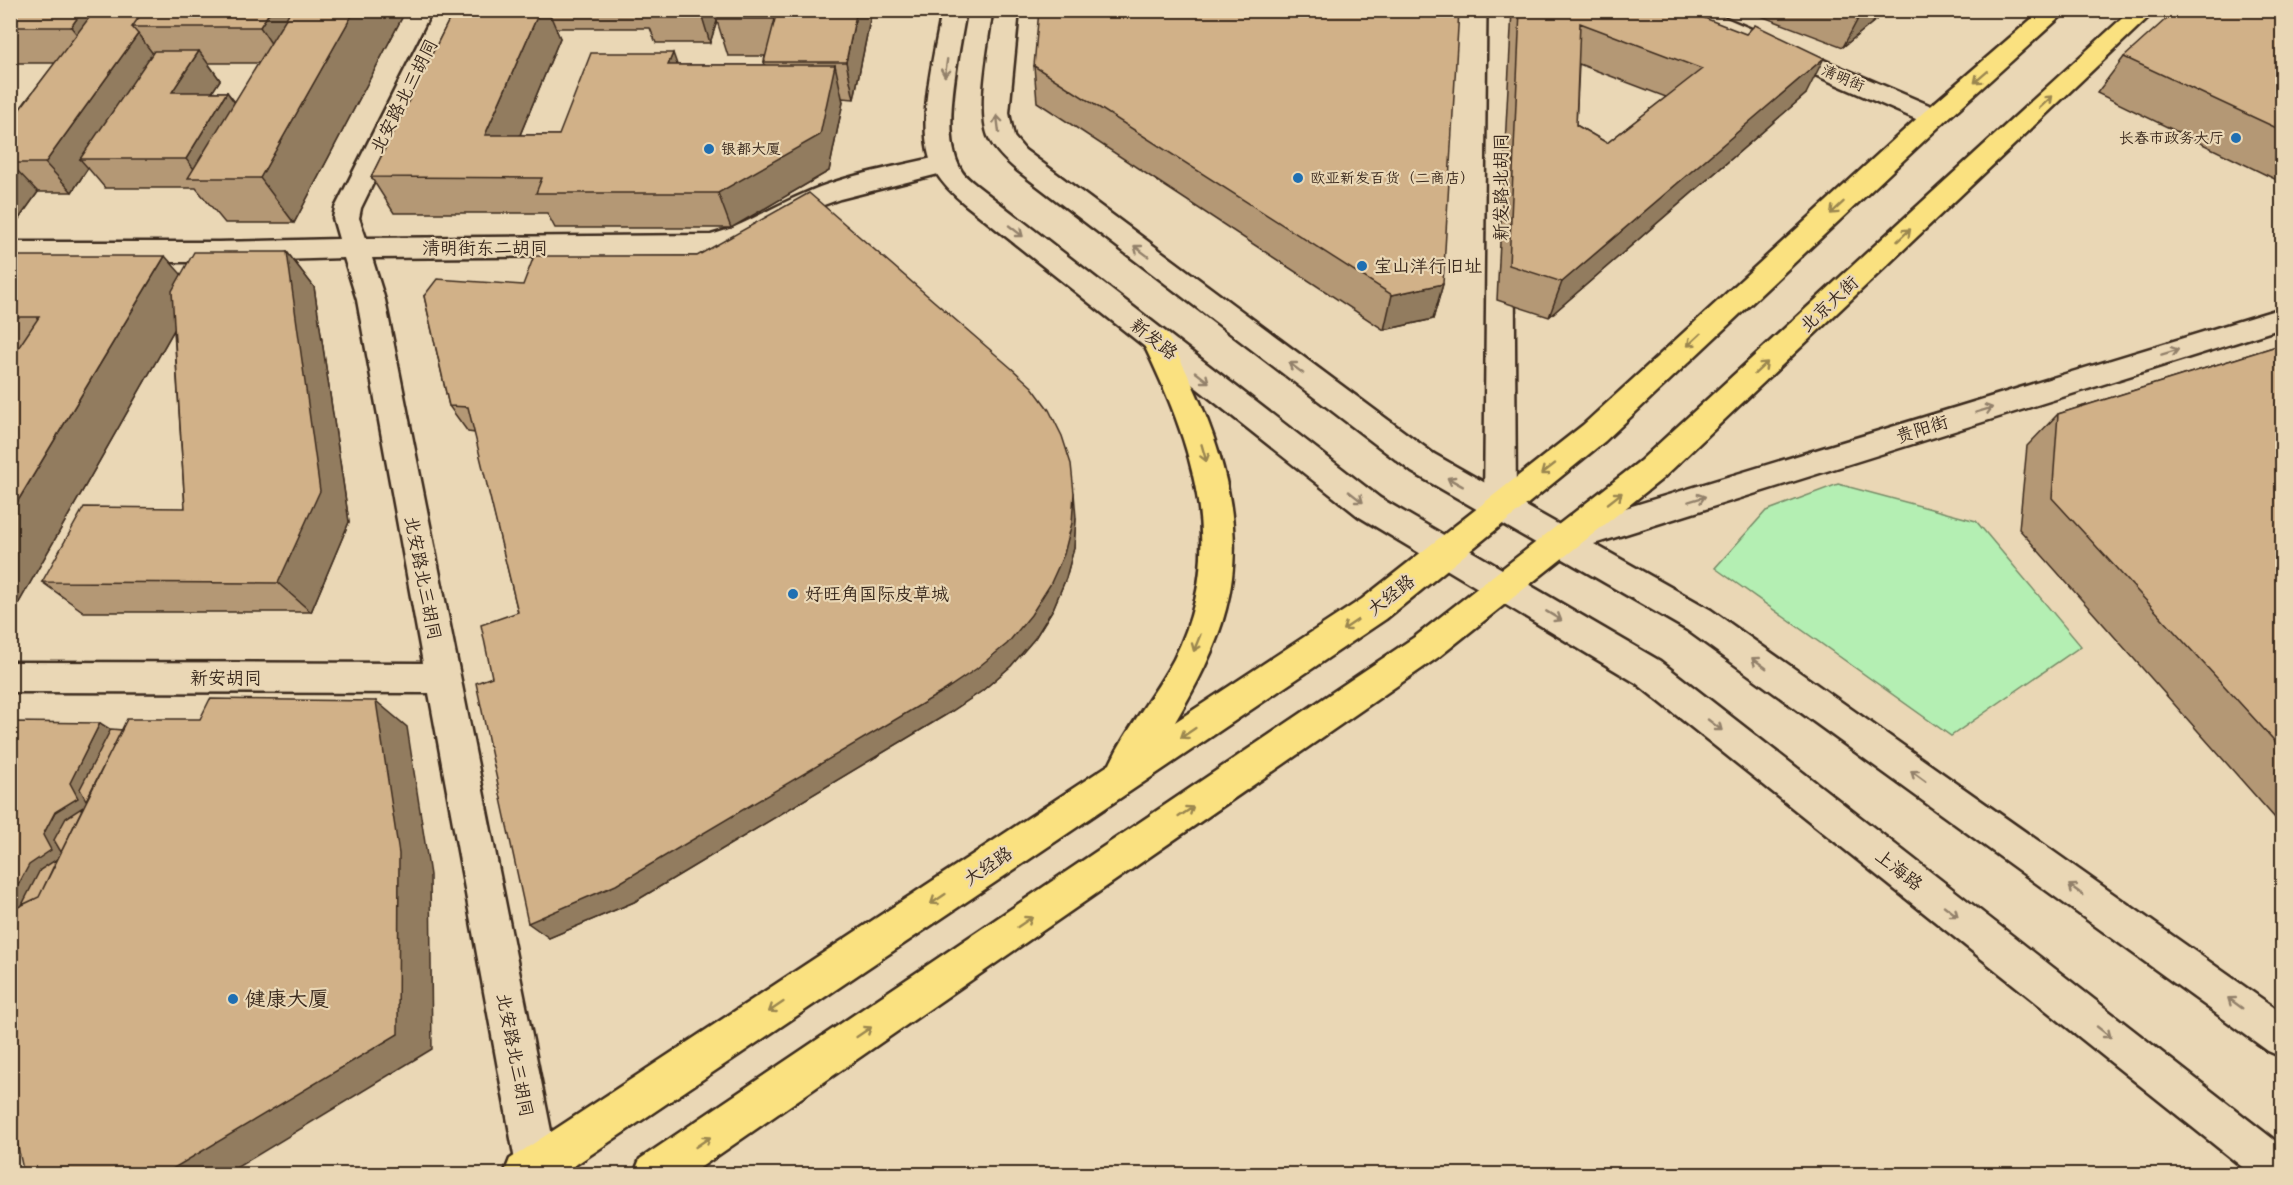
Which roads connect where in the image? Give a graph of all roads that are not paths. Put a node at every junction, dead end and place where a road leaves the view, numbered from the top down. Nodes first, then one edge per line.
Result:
1 (447, 10) edge
2 (954, 10) edge
3 (1007, 10) edge
4 (1501, 10) edge
5 (1686, 10) edge
6 (2057, 10) edge
7 (2145, 10) edge
8 (1934, 117) junction
9 (945, 164) junction
10 (355, 248) junction
11 (10, 252) edge
12 (2283, 318) edge
13 (1156, 341) junction
14 (1500, 507) junction
15 (1561, 541) junction
16 (1446, 551) junction
17 (1504, 586) junction
18 (10, 677) edge
19 (442, 678) junction
20 (1119, 778) junction
21 (2283, 1037) edge
22 (531, 1170) edge
23 (2283, 1172) edge
24 (655, 1174) edge

1 - 10 street, 北安路北三胡同
2 -> 9 street, 新发路
14 -> 3 street
4 - 14 street, 新发路北胡同
5 - 8 street, 清明街
6 -> 8 main road
15 -> 7 main road, 北京大街
8 -> 14 main road
9 - 10 street, 清明街东二胡同
9 -> 13 street, 新发路
10 - 11 street, 清明街东二胡同
10 - 19 street, 北安路北三胡同
15 -> 12 street, 贵阳街
13 -> 16 street, 新发路
13 -> 20 main road
14 - 15 street
14 - 16 main road
15 - 17 main road, 北京大街
21 -> 15 street
16 - 17 street, 新发路
16 -> 20 main road, 大经路
17 -> 23 street, 上海路
24 -> 17 main road
18 - 19 street, 新安胡同
19 - 22 street, 北安路北三胡同
20 -> 22 main road, 大经路

